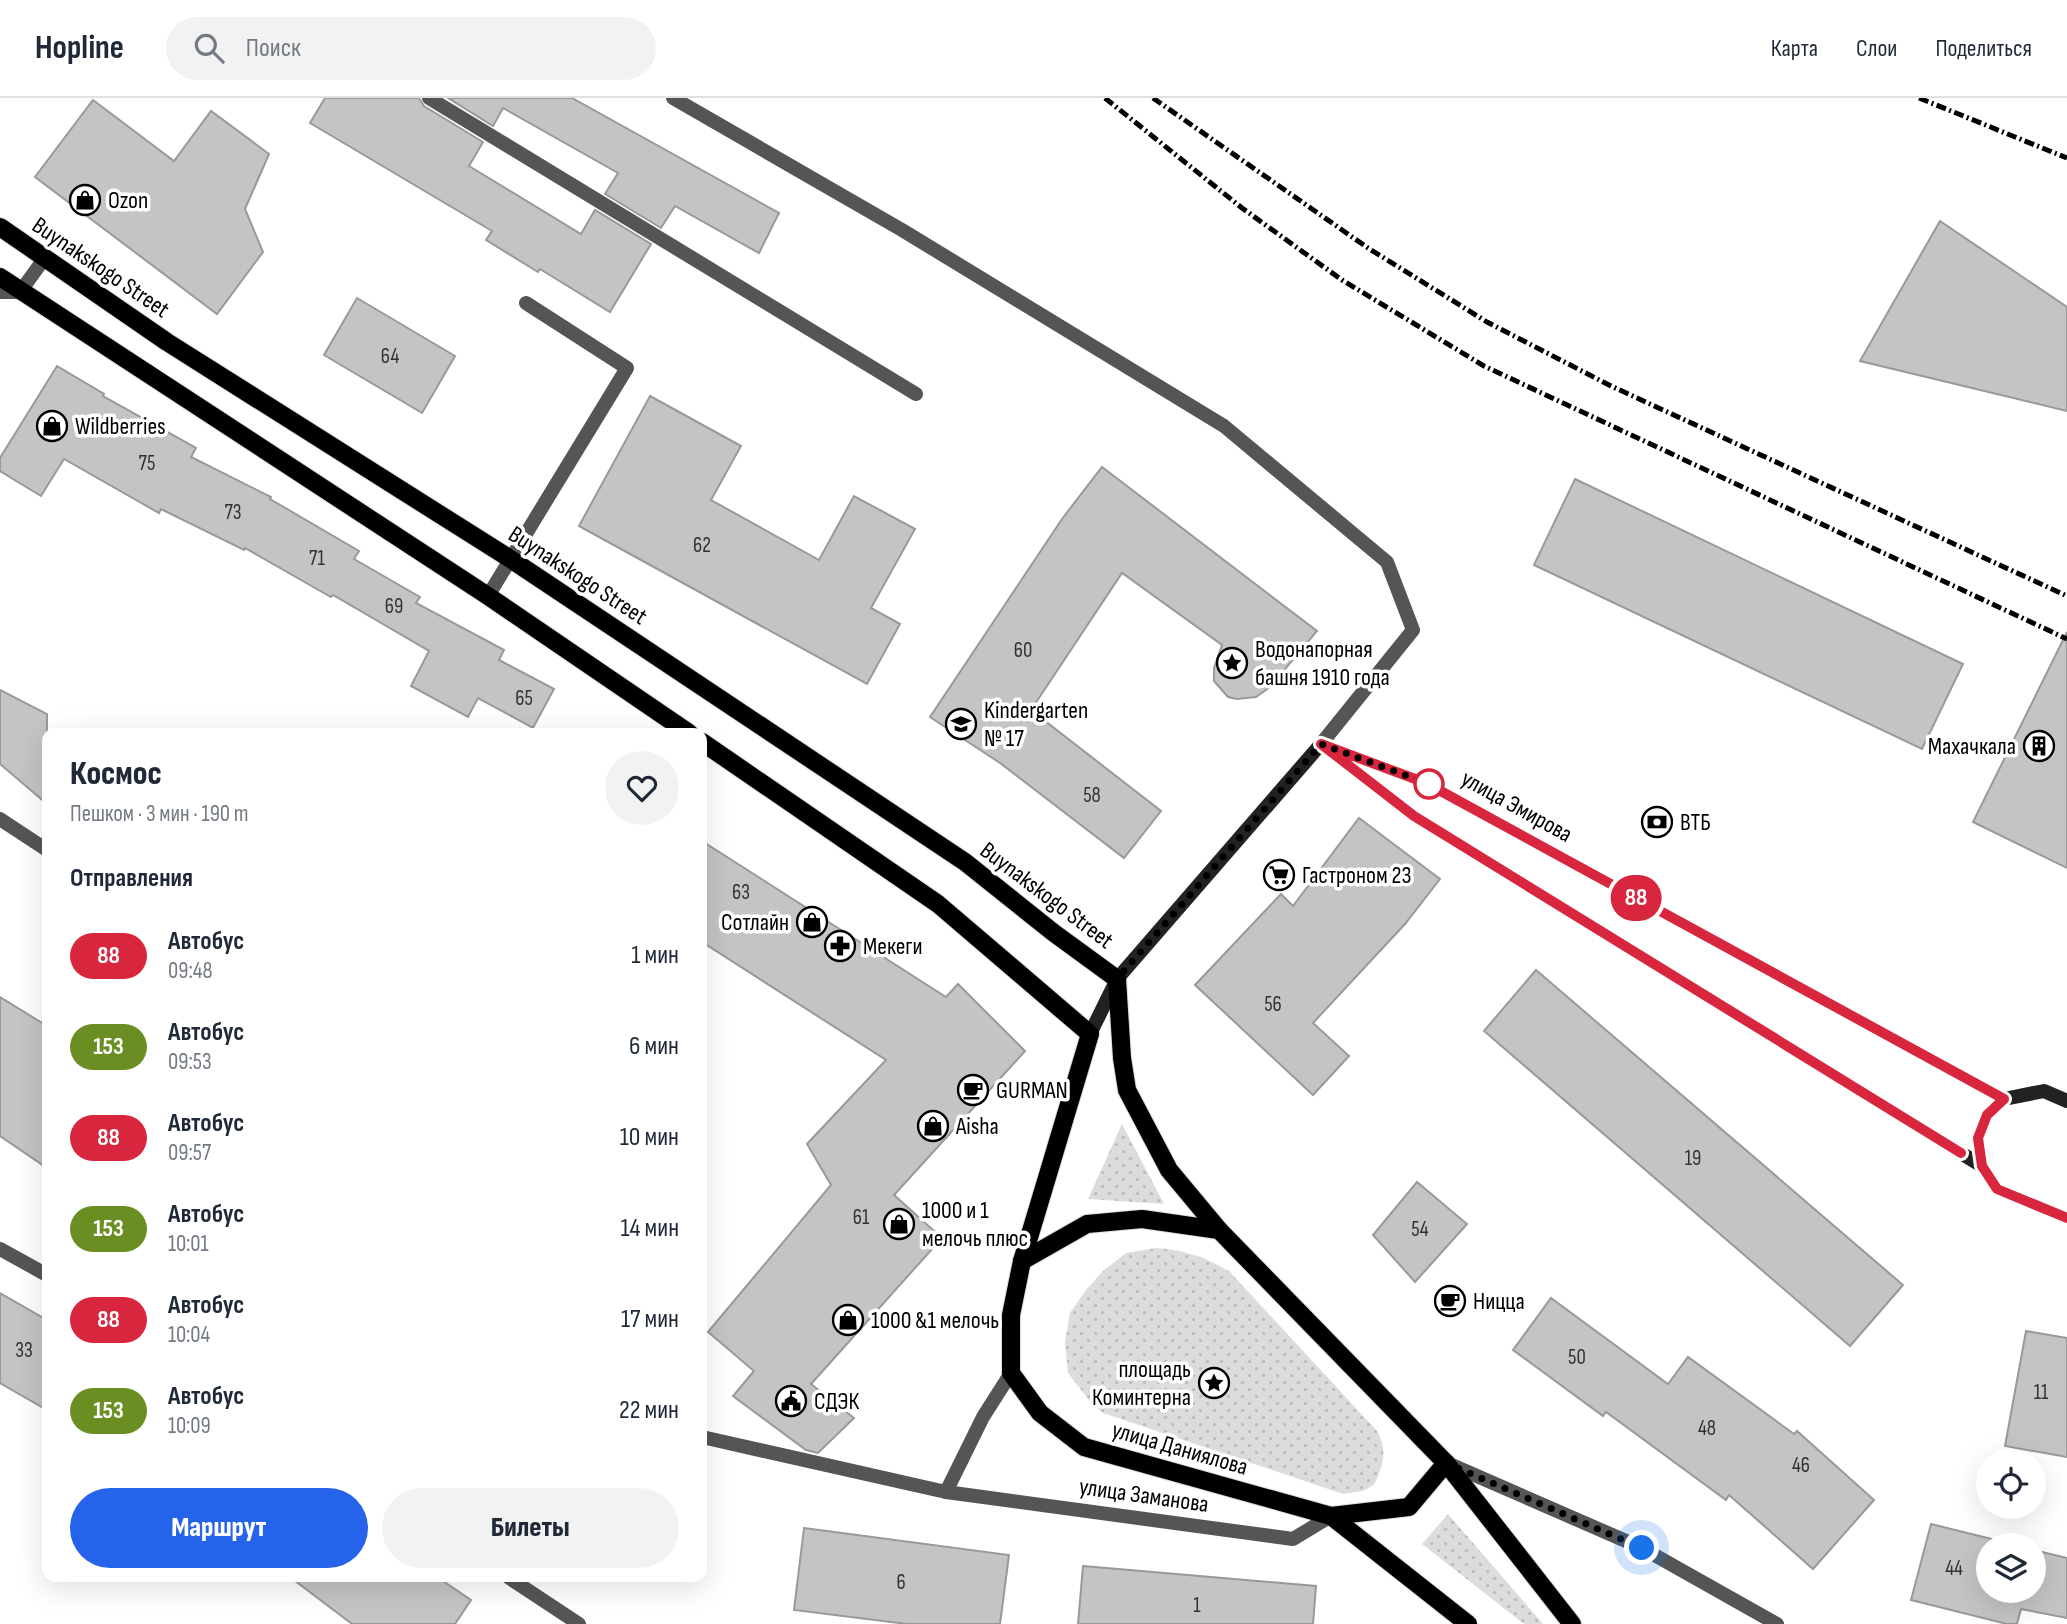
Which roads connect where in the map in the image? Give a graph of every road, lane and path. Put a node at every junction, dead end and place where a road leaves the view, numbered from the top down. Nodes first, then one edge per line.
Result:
1 (429, 98) edge
2 (673, 98) edge
3 (0, 228) edge
4 (44, 259) junction
5 (0, 277) edge
6 (0, 292) edge
7 (20, 292) junction
8 (526, 303) dead end
9 (916, 394) dead end
10 (512, 560) junction
11 (488, 596) junction
12 (682, 728) edge
13 (1321, 744) junction
14 (707, 745) edge
15 (0, 819) edge
16 (42, 847) edge
17 (1117, 979) junction
18 (1090, 1034) junction
19 (2004, 1099) junction
20 (2067, 1101) edge
21 (1982, 1166) junction
22 (2067, 1218) edge
23 (1219, 1230) junction
24 (0, 1249) edge
25 (1022, 1261) junction
26 (42, 1272) edge
27 (1011, 1373) junction
28 (707, 1438) edge
29 (1446, 1463) junction
30 (946, 1492) junction
31 (1331, 1516) junction
32 (516, 1582) edge
33 (579, 1624) edge
34 (1468, 1624) edge
35 (1572, 1624) edge
36 (1777, 1624) edge

1 - 9 street
2 - 13 street
3 - 4 main road, Buynakskogo Street
4 - 7 street
4 - 10 main road, Buynakskogo Street
5 - 7 main road
6 - 7 street
7 - 11 main road
8 - 10 street
10 - 11 street
10 - 17 main road, Buynakskogo Street
11 - 12 main road
13 - 17 street
13 - 19 street, улица Эмирова
13 - 21 street
14 - 18 main road
15 - 16 street
17 - 18 street
17 - 23 main road
18 - 25 main road
19 - 20 street
19 - 21 street
21 - 22 street
23 - 25 main road
23 - 29 main road
24 - 26 street
25 - 27 main road
27 - 30 street
27 - 31 main road, улица Даниялова
28 - 30 street, улица Заманова
29 - 31 main road
29 - 35 main road
29 - 36 street
30 - 31 street, улица Заманова
31 - 34 main road, улица Даниялова
32 - 33 street

